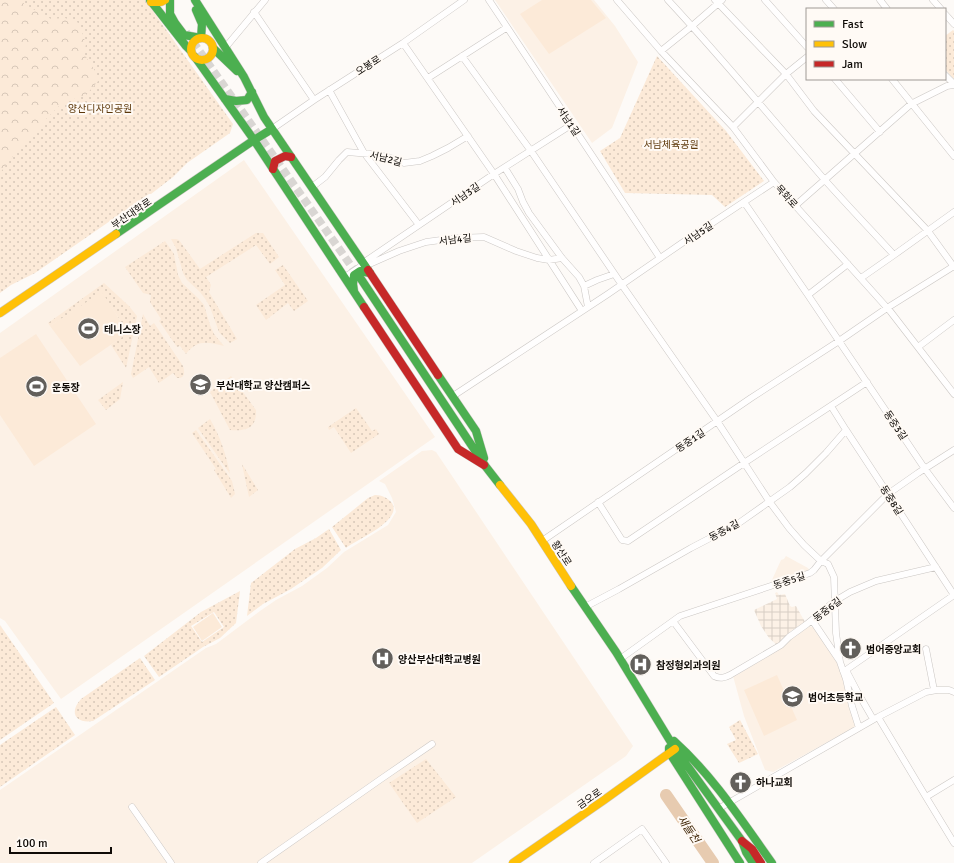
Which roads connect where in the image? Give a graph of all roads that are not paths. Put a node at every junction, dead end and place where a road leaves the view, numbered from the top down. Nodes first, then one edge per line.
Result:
1 (165, 0) edge
2 (170, 0) edge
3 (190, 0) edge
4 (195, 0) edge
5 (265, 0) edge
6 (464, 0) edge
7 (489, 0) edge
8 (617, 0) edge
9 (668, 0) edge
10 (764, 0) edge
11 (826, 0) edge
12 (880, 0) edge
13 (933, 0) edge
14 (150, 1) edge
15 (719, 1) edge
16 (833, 8) edge
17 (886, 8) edge
18 (940, 8) edge
19 (254, 12) junction
20 (946, 15) edge
21 (954, 24) edge
22 (692, 26) junction
23 (506, 28) junction
24 (201, 38) junction
25 (403, 42) junction
26 (806, 46) edge
27 (213, 48) junction
28 (225, 48) junction
29 (661, 51) junction
30 (193, 54) junction
31 (462, 56) junction
32 (806, 58) edge
33 (786, 74) junction
34 (946, 76) edge
35 (244, 77) junction
36 (428, 78) junction
37 (836, 80) edge
38 (893, 80) edge
39 (954, 85) edge
40 (329, 90) junction
41 (252, 92) junction
42 (225, 99) junction
43 (314, 100) junction
44 (759, 102) junction
45 (911, 104) junction
46 (571, 125) junction
47 (733, 127) junction
48 (272, 129) junction
49 (880, 132) junction
50 (468, 136) junction
51 (254, 140) junction
52 (531, 151) junction
53 (364, 153) junction
54 (854, 153) junction
55 (954, 156) edge
56 (291, 157) junction
57 (505, 168) junction
58 (273, 169) junction
59 (494, 174) junction
60 (825, 179) junction
61 (774, 182) junction
62 (312, 187) junction
63 (744, 202) junction
64 (796, 205) junction
65 (954, 212) edge
66 (419, 225) junction
67 (928, 231) junction
68 (894, 255) junction
69 (562, 258) junction
70 (660, 258) junction
71 (549, 260) junction
72 (848, 264) junction
73 (954, 266) edge
74 (365, 267) junction
75 (614, 274) junction
76 (345, 277) junction
77 (861, 278) junction
78 (361, 279) tunnel mouth
79 (622, 284) junction
80 (584, 286) junction
81 (354, 291) junction
82 (808, 295) junction
83 (588, 307) junction
84 (887, 308) junction
85 (582, 311) junction
86 (0, 313) edge
87 (953, 323) edge
88 (839, 341) junction
89 (918, 347) junction
90 (867, 382) junction
91 (954, 394) edge
92 (453, 396) junction
93 (831, 406) junction
94 (717, 421) junction
95 (846, 430) junction
96 (954, 450) edge
97 (744, 463) junction
98 (486, 467) junction
99 (925, 469) junction
100 (888, 494) junction
101 (770, 501) junction
102 (598, 502) junction
103 (954, 508) edge
104 (542, 541) junction
105 (821, 561) junction
106 (936, 567) junction
107 (954, 595) edge
108 (835, 601) junction
109 (585, 607) junction
110 (812, 620) junction
111 (673, 621) junction
112 (926, 649) dead end
113 (620, 659) junction
114 (840, 662) junction
115 (845, 670) junction
116 (934, 690) junction
117 (954, 692) edge
118 (876, 718) junction
119 (858, 728) junction
120 (666, 734) junction
121 (432, 744) dead end
122 (672, 750) junction
123 (954, 780) edge
124 (926, 797) junction
125 (728, 803) junction
126 (132, 807) dead end
127 (718, 809) junction
128 (742, 841) junction
129 (954, 843) edge
130 (171, 863) edge
131 (261, 863) edge
132 (513, 863) edge
133 (594, 863) edge
134 (666, 863) edge
135 (740, 863) edge
136 (753, 863) edge
137 (762, 863) edge
138 (772, 863) edge

1 - 14 main road
2 - 24 main road
3 - 24 main road
4 - 28 main road
5 - 19 street
6 - 25 street, 오봉로
7 - 23 street, 서남1길
8 - 29 street, 목화로
9 - 22 street
10 - 26 street
11 - 16 street
12 - 17 street
13 - 18 street
14 - 30 main road
15 - 22 street
15 - 33 street
19 - 28 street
19 - 43 street
20 - 21 street
22 - 29 street
22 - 44 street
23 - 31 street
23 - 46 street, 서남1길
24 - 27 main road
24 - 30 main road
25 - 36 street
25 - 40 street, 오봉로
27 - 30 main road
27 - 35 main road
28 - 35 main road
29 - 47 street, 목화로
30 - 42 main road
31 - 36 street
31 - 52 street
32 - 33 street
33 - 44 street
33 - 54 street
34 - 39 street
35 - 41 main road
36 - 50 street
37 - 49 street
38 - 45 street
39 - 45 street
40 - 43 street, 오봉로
40 - 53 street
41 - 42 main road
41 - 48 main road
42 - 51 main road
43 - 48 street, 오봉로
44 - 47 street
44 - 60 street
45 - 49 street
45 - 55 street
46 - 52 street, 서남3길
46 - 70 street, 서남1길
47 - 61 street, 목화로
48 - 51 main road, 부산대학로
48 - 56 main road
49 - 54 street
50 - 53 street, 서남2길
50 - 59 street
51 - 58 main road
51 - 86 main road, 부산대학로
52 - 57 street, 서남3길
52 - 75 street
53 - 62 street, 서남2길
53 - 66 street
54 - 60 street
54 - 67 street
56 - 58 main road
56 - 62 main road
57 - 59 street, 서남3길
57 - 69 street
58 - 76 main road
59 - 66 street, 서남3길
59 - 71 street
60 - 64 street
60 - 68 street
61 - 63 street, 서남5길
61 - 64 street, 목화로
62 - 74 main road
63 - 70 street, 서남5길
63 - 82 street
64 - 72 street, 목화로
65 - 67 street
66 - 74 street, 서남3길
67 - 68 street
67 - 73 street
68 - 77 street
69 - 71 street
69 - 80 street
70 - 79 street, 서남5길
71 - 74 street, 서남4길
71 - 85 street
72 - 77 street, 목화로
72 - 82 street
73 - 84 street, 동중1길
74 - 76 street
74 - 81 main road
74 - 92 main road
75 - 79 street
75 - 80 street
76 - 81 main road
77 - 84 street, 목화로
78 - 98 main road, 황산로
79 - 83 street, 서남5길
79 - 94 street
80 - 83 street
81 - 98 main road
82 - 88 street
83 - 85 street, 서남5길
84 - 88 street, 동중1길
84 - 89 street, 목화로
85 - 92 street, 서남5길
87 - 89 street
88 - 90 street, 동중3길
88 - 94 street, 동중1길
89 - 91 street, 목화로
90 - 93 street
90 - 99 street, 동중3길
92 - 98 main road
93 - 95 street, 동중8길
93 - 97 street
94 - 97 street
94 - 102 street, 동중1길
95 - 100 street, 동중8길
95 - 101 street, 동중4길
96 - 99 street, 동중5길
97 - 101 street
97 - 102 street
98 - 104 main road, 황산로
99 - 100 street, 동중5길
99 - 103 street, 동중3길
100 - 105 street, 동중5길
100 - 106 street, 동중8길
101 - 105 street
101 - 109 street, 동중4길
102 - 104 street, 동중1길
104 - 109 main road, 황산로
105 - 108 street
105 - 111 street, 동중5길
106 - 107 street, 동중8길
106 - 108 street, 동중6길
107 - 115 street
108 - 110 street, 동중6길
108 - 114 street
109 - 113 main road, 황산로
110 - 111 street, 동중6길
110 - 114 street
111 - 113 street, 동중5길
112 - 116 street
113 - 120 main road, 황산로
114 - 115 street
115 - 118 street
115 - 119 street
116 - 117 street
116 - 118 street
118 - 119 street
118 - 124 street
119 - 125 street
120 - 122 main road, 황산로
120 - 125 main road
121 - 131 street
122 - 127 main road, 황산로
122 - 132 main road, 금오로
122 - 135 main road
123 - 124 street
124 - 129 street
125 - 127 street
125 - 138 main road
126 - 130 street
127 - 128 main road, 황산로
128 - 136 main road, 황산로
128 - 137 main road, 황산로
133 - 134 street

